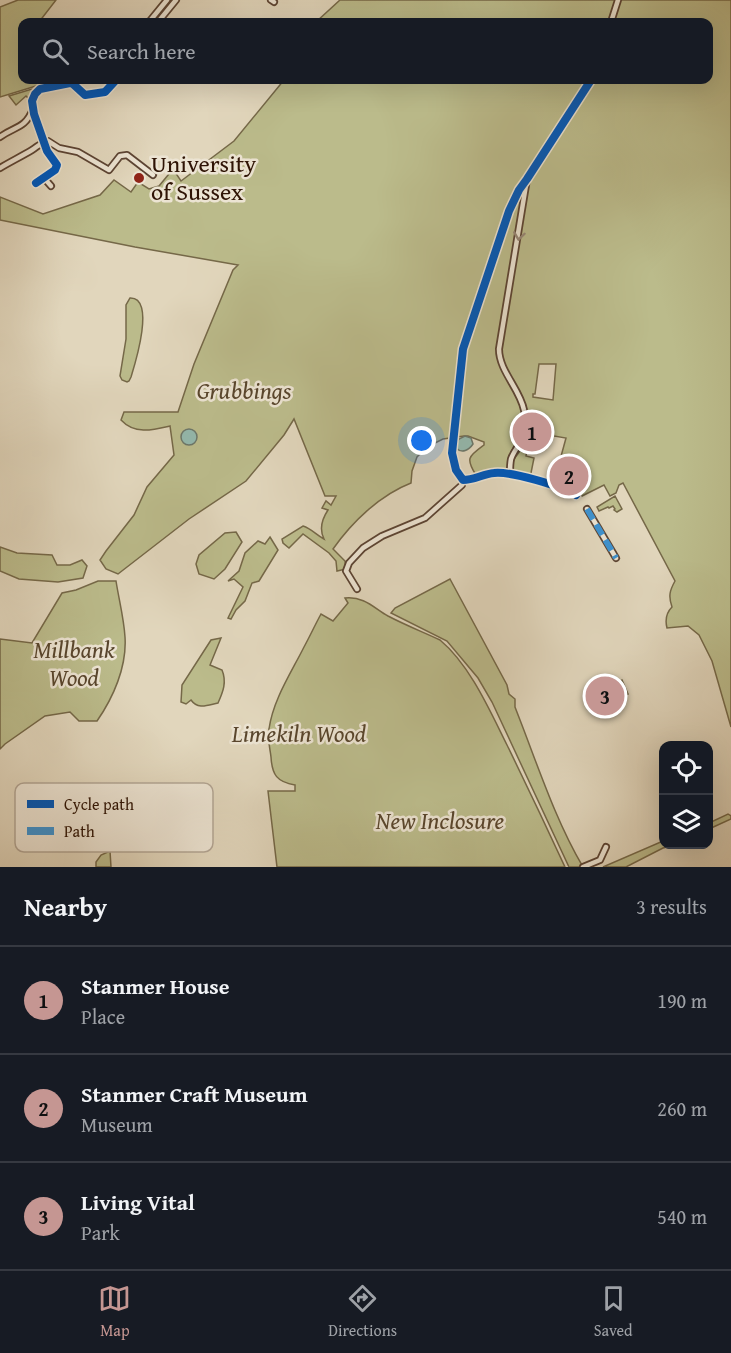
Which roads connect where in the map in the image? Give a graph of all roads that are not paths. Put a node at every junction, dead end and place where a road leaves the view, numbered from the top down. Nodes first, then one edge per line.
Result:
1 (167, 0) edge
2 (176, 0) edge
3 (618, 0) edge
4 (152, 18) edge
5 (161, 18) edge
6 (612, 18) edge
7 (72, 84) edge
8 (72, 84) edge
9 (112, 84) edge
10 (588, 84) edge
11 (33, 109) junction
12 (28, 120) junction
13 (37, 122) junction
14 (0, 137) edge
15 (45, 142) junction
16 (140, 156) dead end
17 (136, 161) junction
18 (0, 168) edge
19 (153, 175) dead end
20 (44, 178) junction
21 (527, 179) junction
22 (36, 183) dead end
23 (51, 186) dead end
24 (510, 473) junction
25 (462, 480) junction
26 (576, 495) dead end
27 (587, 509) dead end
28 (616, 558) dead end
29 (357, 589) dead end
30 (606, 847) dead end
31 (583, 867) edge

1 - 4 street
2 - 5 street
3 - 6 street
7 - 9 street
8 - 11 street
10 - 21 street
11 - 12 street
11 - 13 street
12 - 13 street
12 - 14 street
13 - 15 street
15 - 17 street
15 - 18 street
15 - 20 street
16 - 17 street
17 - 19 street
20 - 22 street
20 - 23 street
21 -> 24 street
21 - 25 street
24 - 25 street
24 - 26 street
25 - 29 street
27 - 28 street
30 - 31 street

